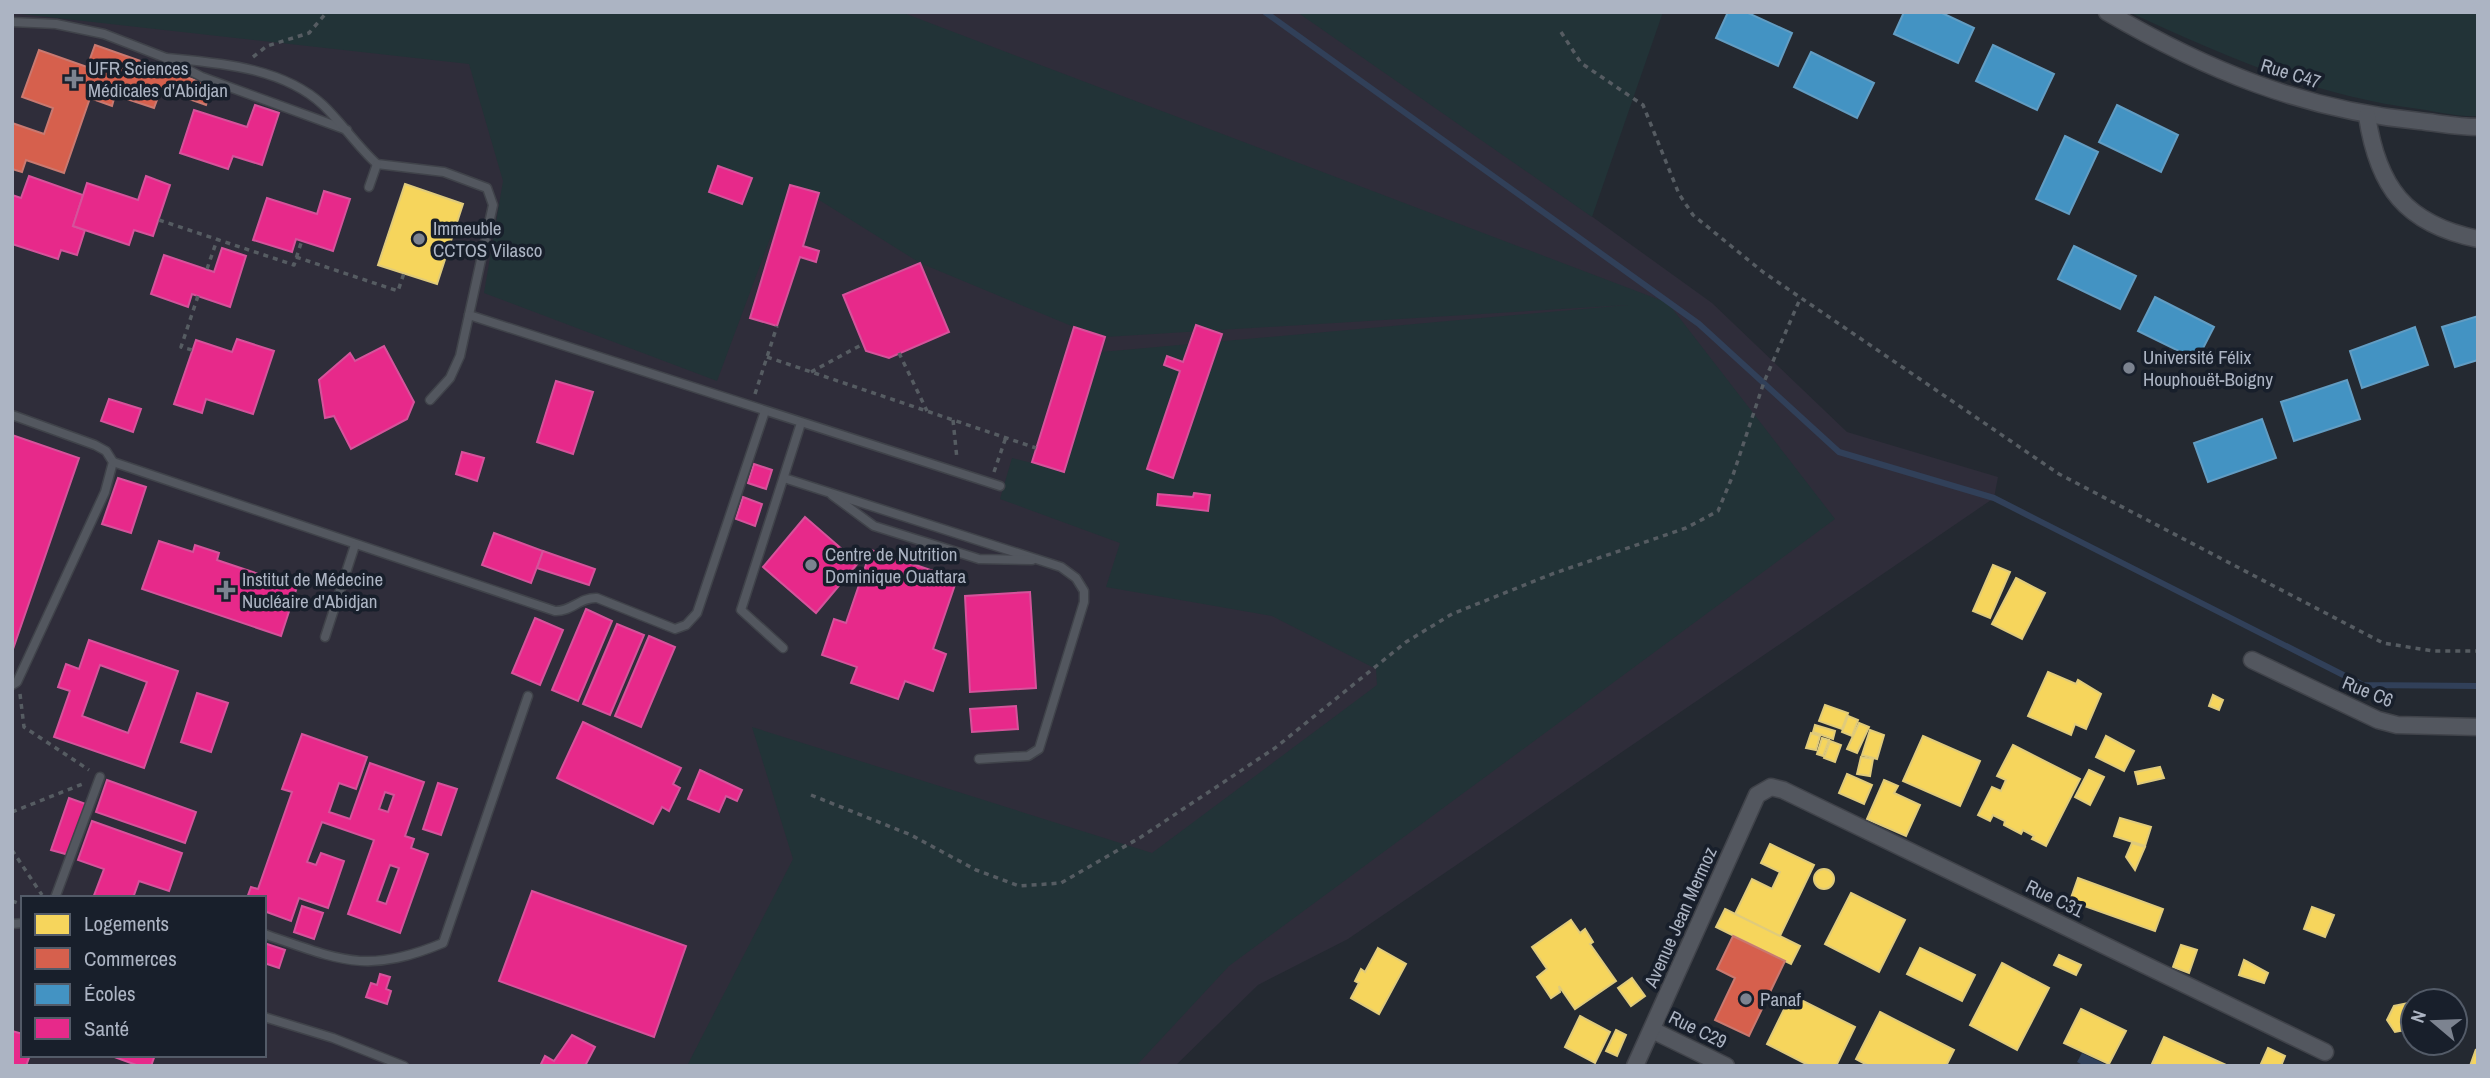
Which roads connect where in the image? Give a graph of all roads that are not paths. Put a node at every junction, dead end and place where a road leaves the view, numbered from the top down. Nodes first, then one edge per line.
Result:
1 (2107, 12) edge
2 (12, 22) edge
3 (166, 58) junction
4 (2367, 116) junction
5 (2478, 127) edge
6 (350, 132) junction
7 (377, 164) junction
8 (369, 187) dead end
9 (2478, 239) edge
10 (469, 315) junction
11 (430, 400) dead end
12 (765, 411) junction
13 (12, 415) edge
14 (802, 423) junction
15 (113, 462) junction
16 (784, 478) junction
17 (1000, 486) dead end
18 (827, 492) junction
19 (355, 545) junction
20 (1041, 560) junction
21 (325, 637) dead end
22 (783, 648) dead end
23 (2252, 660) dead end
24 (14, 684) edge
25 (528, 696) dead end
26 (2478, 727) edge
27 (979, 759) dead end
28 (100, 777) road end
29 (1766, 788) joint
30 (56, 896) edge
31 (266, 935) edge
32 (266, 1018) edge
33 (1652, 1030) junction
34 (2325, 1052) dead end
35 (404, 1066) edge
36 (1635, 1066) edge
37 (1726, 1066) edge

1 - 4 street, Rue C47
2 - 3 lane
3 - 6 lane
3 - 6 lane
4 - 5 street, Rue C47
4 - 9 street
6 - 7 lane
7 - 8 lane
7 - 10 lane
10 - 11 lane
10 - 12 lane
12 - 14 lane
12 - 19 lane
13 - 15 lane
14 - 16 lane
14 - 17 lane
15 - 19 lane
15 - 24 lane
16 - 18 lane
16 - 22 lane
18 - 20 lane
18 - 20 lane
19 - 21 lane
20 - 27 lane
23 - 26 street, Rue C6
25 - 31 lane
28 - 30 lane
29 - 33 street, Avenue Jean Mermoz
29 - 34 street, Rue C31
32 - 35 lane
33 - 36 street, Avenue Jean Mermoz
33 - 37 street, Rue C29

